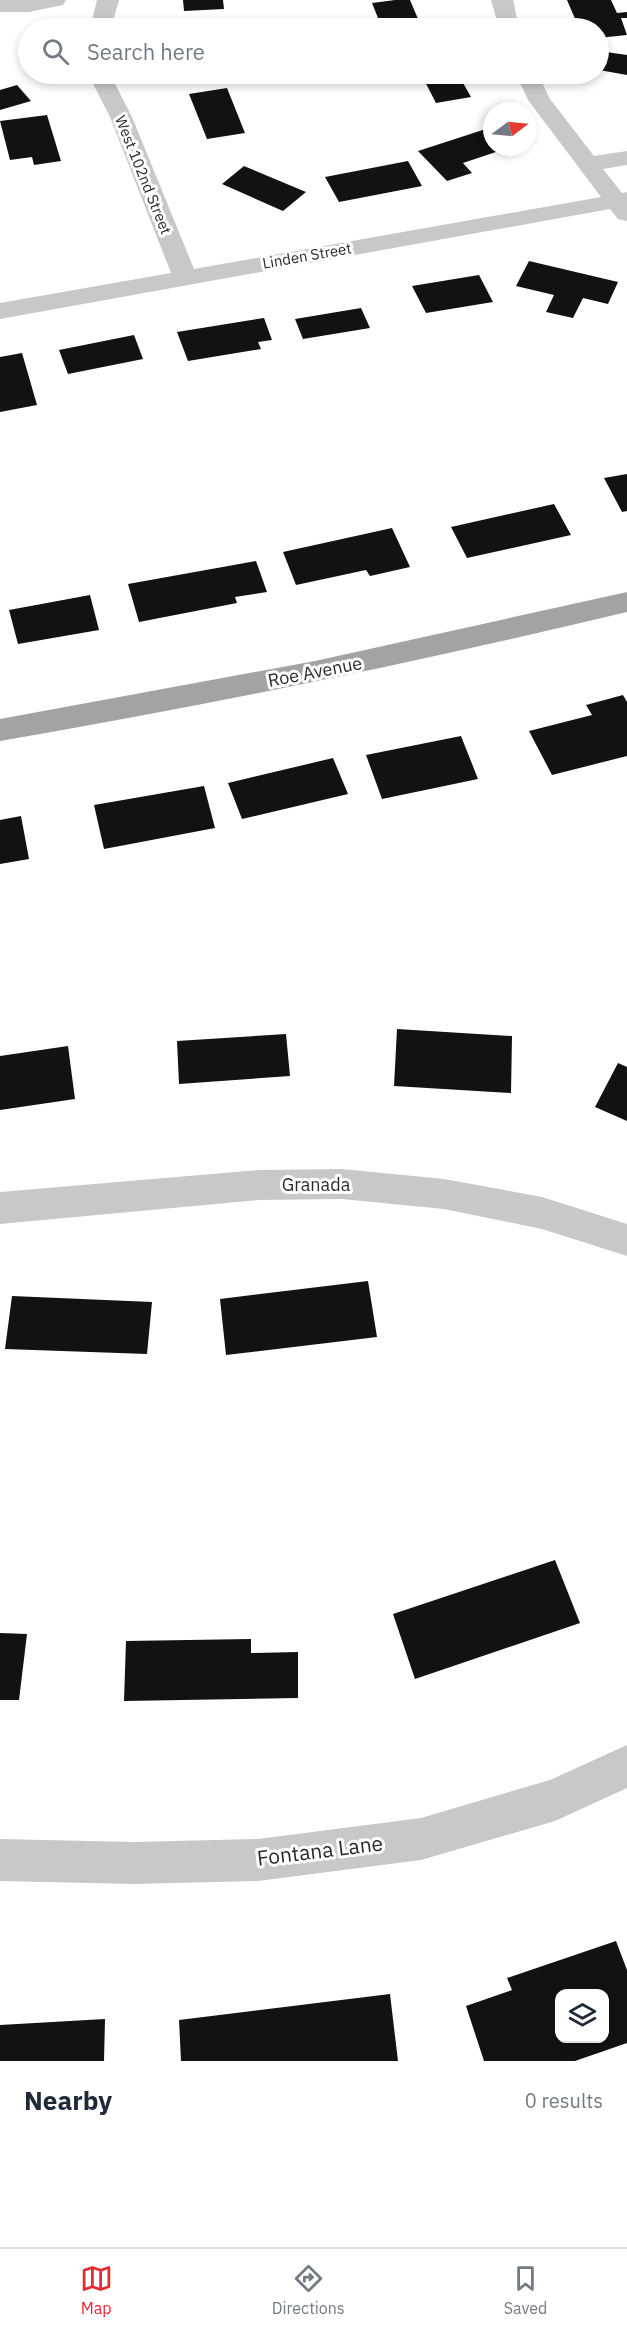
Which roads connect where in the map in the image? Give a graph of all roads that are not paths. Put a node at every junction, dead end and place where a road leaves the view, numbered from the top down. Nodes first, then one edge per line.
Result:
1 (56, 0) edge
2 (108, 0) edge
3 (502, 0) edge
4 (0, 6) edge
5 (0, 12) edge
6 (104, 18) edge
7 (506, 18) edge
8 (18, 21) edge
9 (104, 84) edge
10 (532, 84) edge
11 (627, 158) edge
12 (587, 164) junction
13 (623, 205) edge
14 (185, 278) junction
15 (0, 311) edge
16 (627, 602) edge
17 (0, 730) edge
18 (0, 1208) edge
19 (627, 1240) edge
20 (627, 1766) edge
21 (0, 1860) edge

1 - 4 street
2 - 6 street
3 - 7 street
5 - 8 street
9 - 14 street, West 102nd Street
10 - 12 street
11 - 12 street
12 - 13 street
13 - 14 street, Linden Street
14 - 15 street, Linden Street
16 - 17 main road, Roe Avenue
18 - 19 street, Granada
20 - 21 street, Fontana Lane

